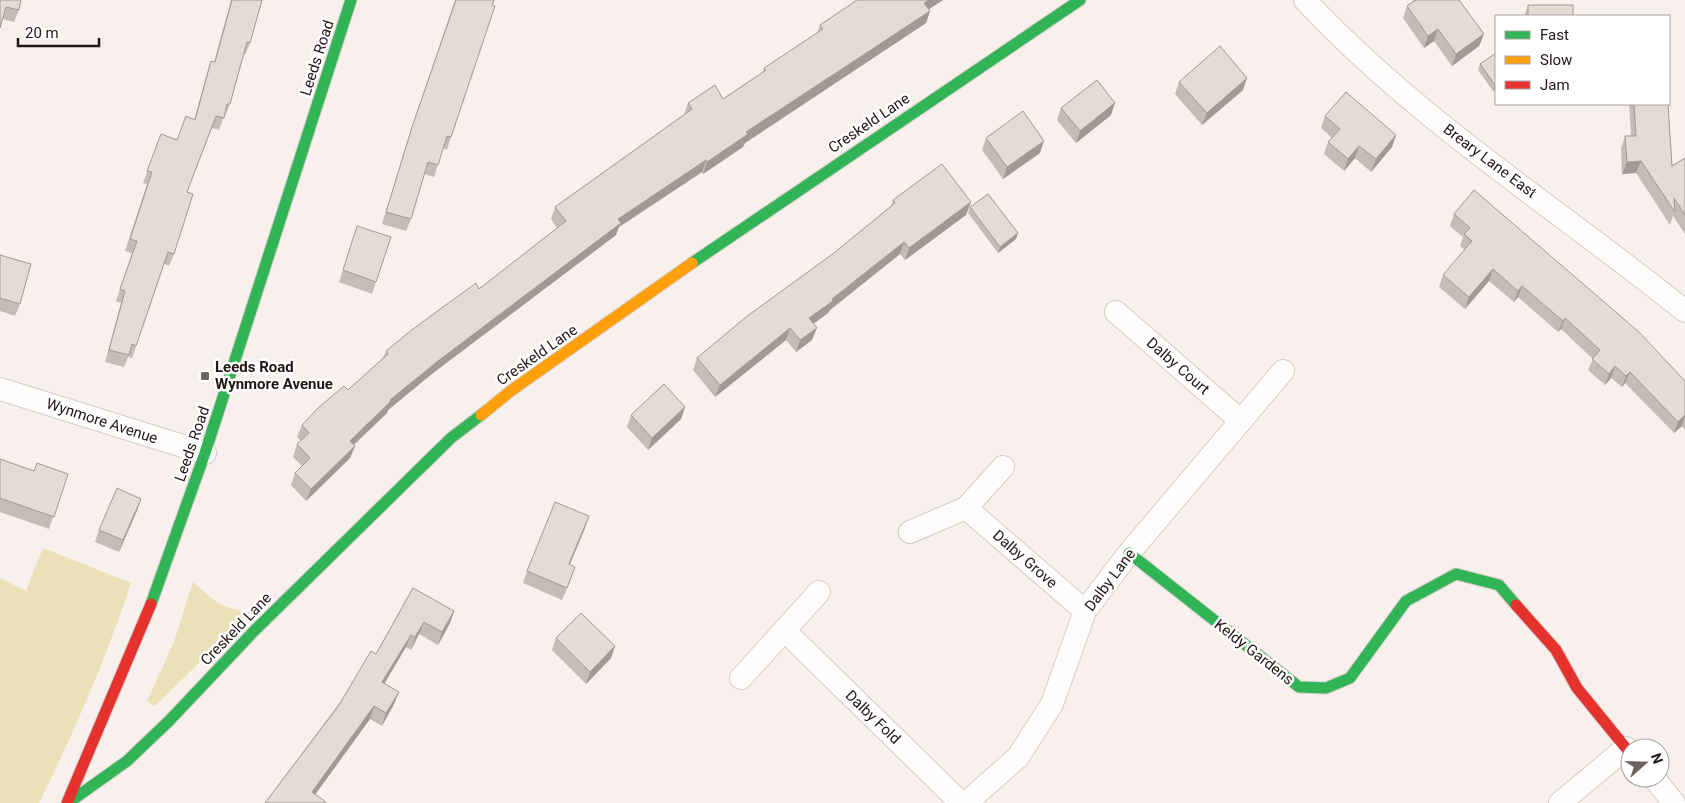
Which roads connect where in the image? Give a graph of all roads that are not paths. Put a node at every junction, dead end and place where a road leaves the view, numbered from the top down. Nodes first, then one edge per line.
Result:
1 (351, 0) edge
2 (1080, 0) edge
3 (1304, 0) edge
4 (1685, 311) edge
5 (1116, 312) dead end
6 (1283, 371) dead end
7 (0, 389) edge
8 (1241, 421) junction
9 (205, 453) junction
10 (1003, 467) dead end
11 (966, 508) junction
12 (910, 532) dead end
13 (1129, 553) junction
14 (819, 592) dead end
15 (1085, 610) junction
16 (784, 630) junction
17 (741, 678) dead end
18 (1620, 740) edge
19 (1620, 756) edge
20 (1662, 788) edge
21 (67, 803) edge
22 (962, 803) edge
23 (966, 803) edge
24 (1560, 803) edge
25 (1674, 803) edge

1 - 9 main road, Leeds Road
2 - 21 main road, Creskeld Lane
3 - 4 street, Breary Lane East
5 - 8 street, Dalby Court
6 - 8 street, Dalby Lane
7 - 9 street, Wynmore Avenue
8 - 13 street, Dalby Lane
9 - 21 main road, Leeds Road
10 - 11 street
11 - 12 street
11 - 15 street, Dalby Grove
13 - 15 street, Dalby Lane
13 - 18 main road, Keldy Gardens
14 - 16 street
15 - 23 street, Dalby Lane
16 - 17 street
16 - 22 street, Dalby Fold
19 - 24 street
20 - 25 street

